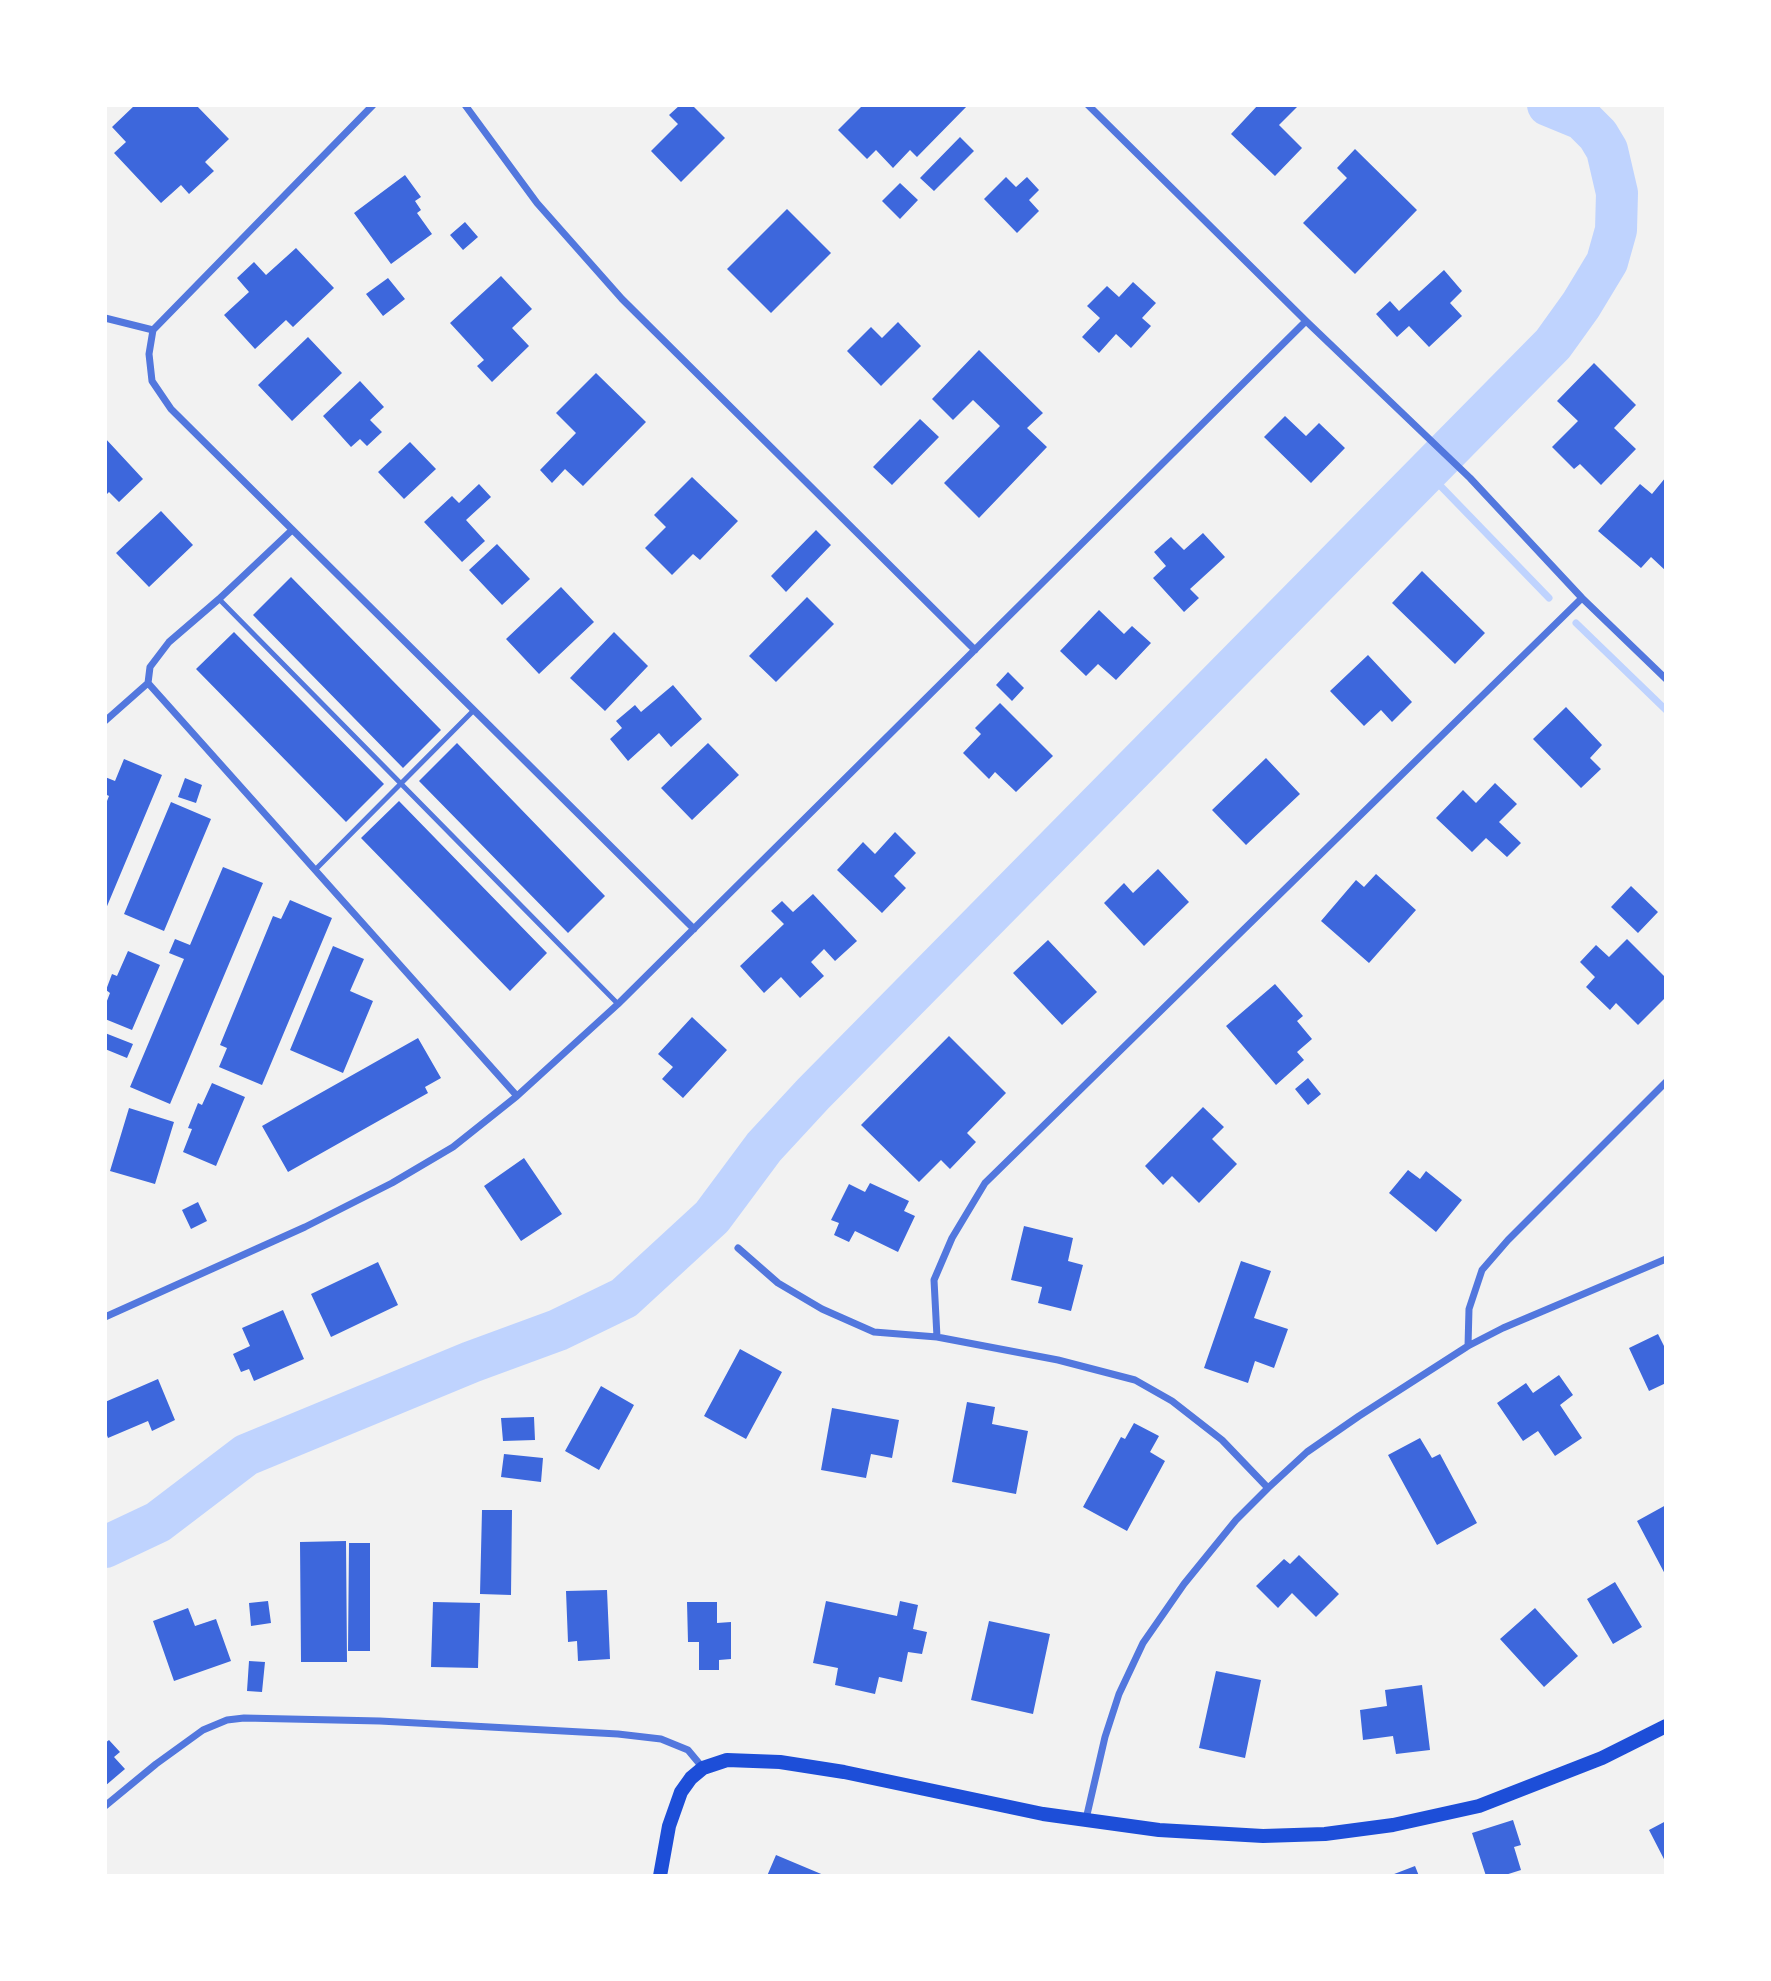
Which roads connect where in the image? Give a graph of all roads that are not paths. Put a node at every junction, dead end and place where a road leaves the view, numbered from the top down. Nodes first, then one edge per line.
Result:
1 (373, 105) edge
2 (465, 105) edge
3 (1088, 105) edge
4 (105, 318) edge
5 (1306, 321) junction
6 (153, 330) junction
7 (292, 530) junction
8 (1582, 598) junction
9 (219, 600) junction
10 (975, 650) junction
11 (1666, 679) edge
12 (148, 684) junction
13 (474, 710) junction
14 (105, 721) edge
15 (401, 783) junction
16 (315, 870) junction
17 (694, 929) junction
18 (618, 1004) junction
19 (1666, 1082) edge
20 (517, 1096) junction
21 (738, 1248) dead end
22 (1666, 1259) edge
23 (105, 1317) edge
24 (937, 1337) junction
25 (1468, 1346) junction
26 (1268, 1488) junction
27 (1666, 1726) edge
28 (703, 1768) junction
29 (105, 1807) edge
30 (1086, 1819) junction
31 (660, 1876) edge

1 - 6 street
2 - 10 street
3 - 5 street
4 - 6 street
5 - 8 street
5 - 10 street
6 - 7 street
7 - 9 street
7 - 13 street
8 - 11 street
8 - 24 street
9 - 12 street
9 - 15 lane
10 - 17 street
12 - 14 street
12 - 16 street
13 - 15 lane
13 - 17 street
15 - 16 lane
15 - 18 lane
16 - 20 street
17 - 18 street
18 - 20 street
19 - 25 street
20 - 23 street
21 - 24 street
22 - 25 street
24 - 26 street
25 - 26 street
26 - 30 street
27 - 30 main road
28 - 29 street
28 - 30 main road
28 - 31 main road

